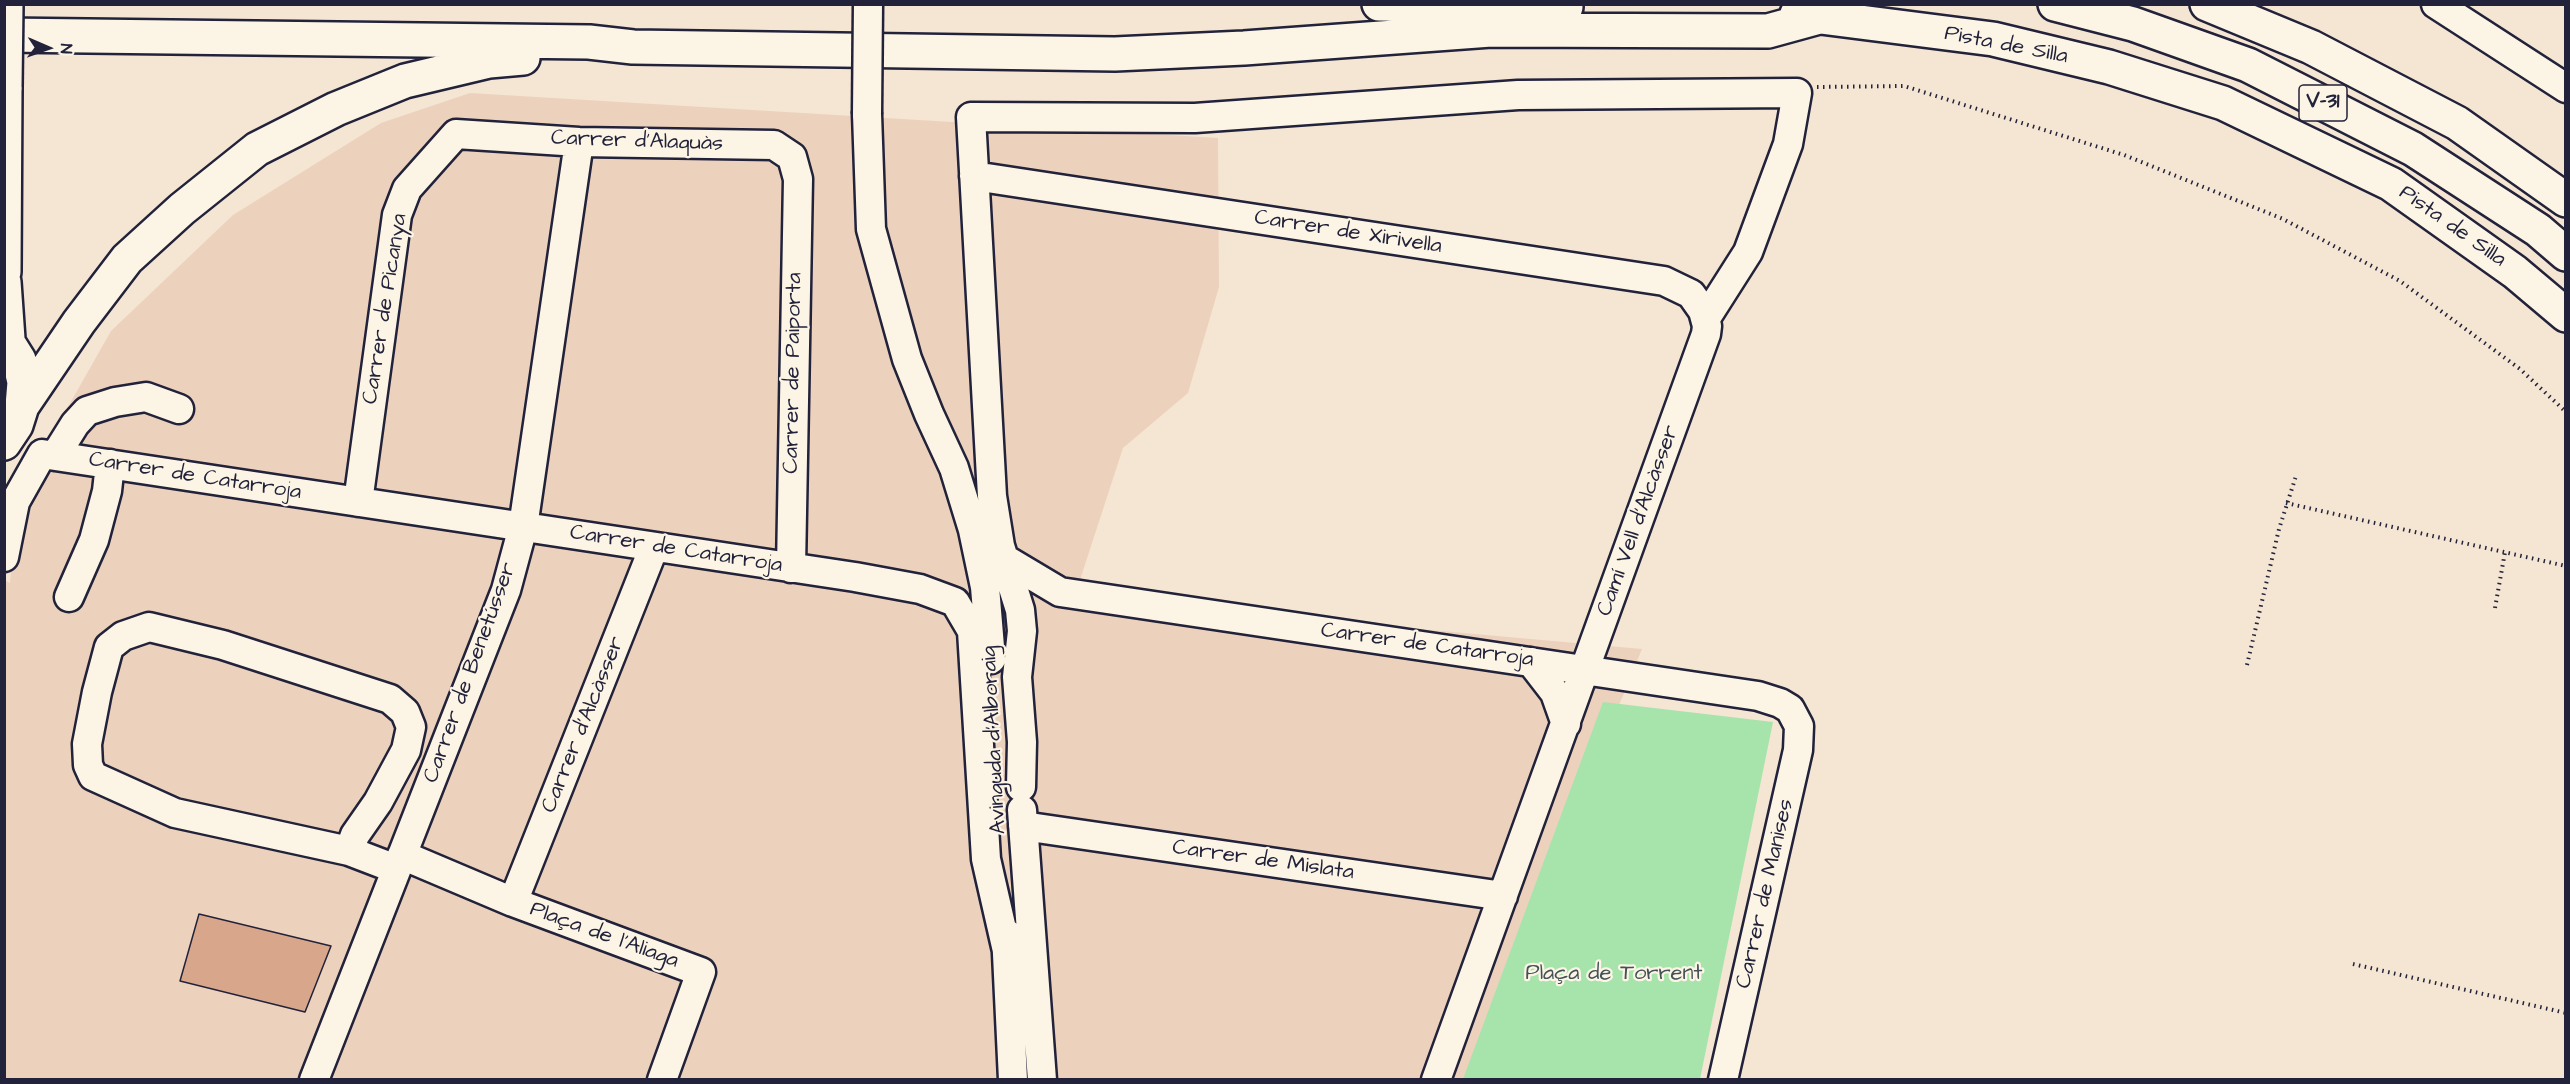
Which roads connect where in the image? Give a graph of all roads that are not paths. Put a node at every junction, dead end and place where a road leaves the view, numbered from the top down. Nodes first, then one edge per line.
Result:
1 (6, 4) edge
2 (868, 4) edge
3 (1379, 4) edge
4 (2055, 4) edge
5 (2207, 4) edge
6 (2436, 4) edge
7 (1819, 17) junction
8 (4, 35) edge
9 (633, 47) junction
10 (5, 87) edge
11 (2565, 88) edge
12 (456, 134) joint
13 (579, 142) junction
14 (5, 163) edge
15 (974, 176) junction
16 (798, 179) joint
17 (2565, 200) edge
18 (2565, 254) edge
19 (4, 272) edge
20 (4, 282) edge
21 (2565, 315) edge
22 (1706, 318) junction
23 (6, 337) edge
24 (22, 406) junction
25 (179, 409) dead end
26 (4, 443) edge
27 (49, 455) junction
28 (110, 464) junction
29 (358, 502) junction
30 (522, 527) junction
31 (654, 547) junction
32 (4, 557) edge
33 (1003, 558) junction
34 (791, 568) junction
35 (1060, 592) junction
36 (69, 597) dead end
37 (1022, 631) junction
38 (990, 634) junction
39 (1531, 662) junction
40 (1585, 670) junction
41 (1790, 709) joint
42 (1566, 724) junction
43 (1021, 787) junction
44 (1023, 826) junction
45 (349, 851) junction
46 (399, 862) junction
47 (1503, 896) junction
48 (513, 902) junction
49 (1007, 951) junction
50 (314, 1080) edge
51 (662, 1080) edge
52 (1013, 1080) edge
53 (1042, 1080) edge
54 (1436, 1080) edge
55 (1723, 1080) edge

1 - 10 highway, bridge
2 - 38 street, bridge
3 - 7 highway, Pista de Silla / V-31
4 - 18 highway, Pista de Silla / V-31
5 - 17 highway
6 - 11 street
7 - 9 highway
7 - 21 highway, Pista de Silla / V-31
8 - 9 highway
9 - 24 highway
10 - 14 highway
12 - 13 street, Carrer d'Alaquàs
12 - 29 street, Carrer de Picanya
13 - 16 street, Carrer d'Alaquàs
13 - 30 street, Carrer de Benetússer
14 - 19 highway
15 - 22 street, Carrer de Xirivella
15 - 22 street
15 - 33 street
16 - 34 street, Carrer de Paiporta
20 - 23 highway
22 - 40 street, Camí Vell d'Alcàsser
23 - 24 highway
24 - 26 highway
25 - 27 street
27 - 28 street, Carrer de Catarroja
27 - 32 street
28 - 29 street, Carrer de Catarroja
28 - 36 street
29 - 30 street, Carrer de Catarroja
30 - 31 street, Carrer de Catarroja
30 - 46 street, Carrer de Benetússer
31 - 34 street, Carrer de Catarroja
31 - 48 street, Carrer d'Alcàsser
33 - 35 street, Carrer de Catarroja
33 - 37 street
34 - 49 street, Carrer de Catarroja
35 - 37 street
35 - 39 street, Carrer de Catarroja
37 - 43 street
38 - 43 street, Avinguda d’Alboraig
38 - 49 street, Avinguda d’Alboraig
39 - 40 street, Carrer de Catarroja
39 - 42 street
40 - 41 street, Carrer de Catarroja
40 - 42 street, Camí Vell d'Alcàsser
41 - 55 street, Carrer de Manises
42 - 47 street, Camí Vell d'Alcàsser
43 - 44 street, Avinguda d’Alboraig
44 - 47 street, Carrer de Mislata
44 - 53 street, Avinguda d’Alboraig
45 - 45 street, Plaça de l'Aliaga
45 - 46 street, Plaça de l'Aliaga
46 - 48 street, Plaça de l'Aliaga
46 - 50 street, Carrer de Benetússer
47 - 54 street, Camí Vell d'Alcàsser
48 - 51 street, Plaça de l'Aliaga
49 - 52 street, Avinguda d’Alboraig

